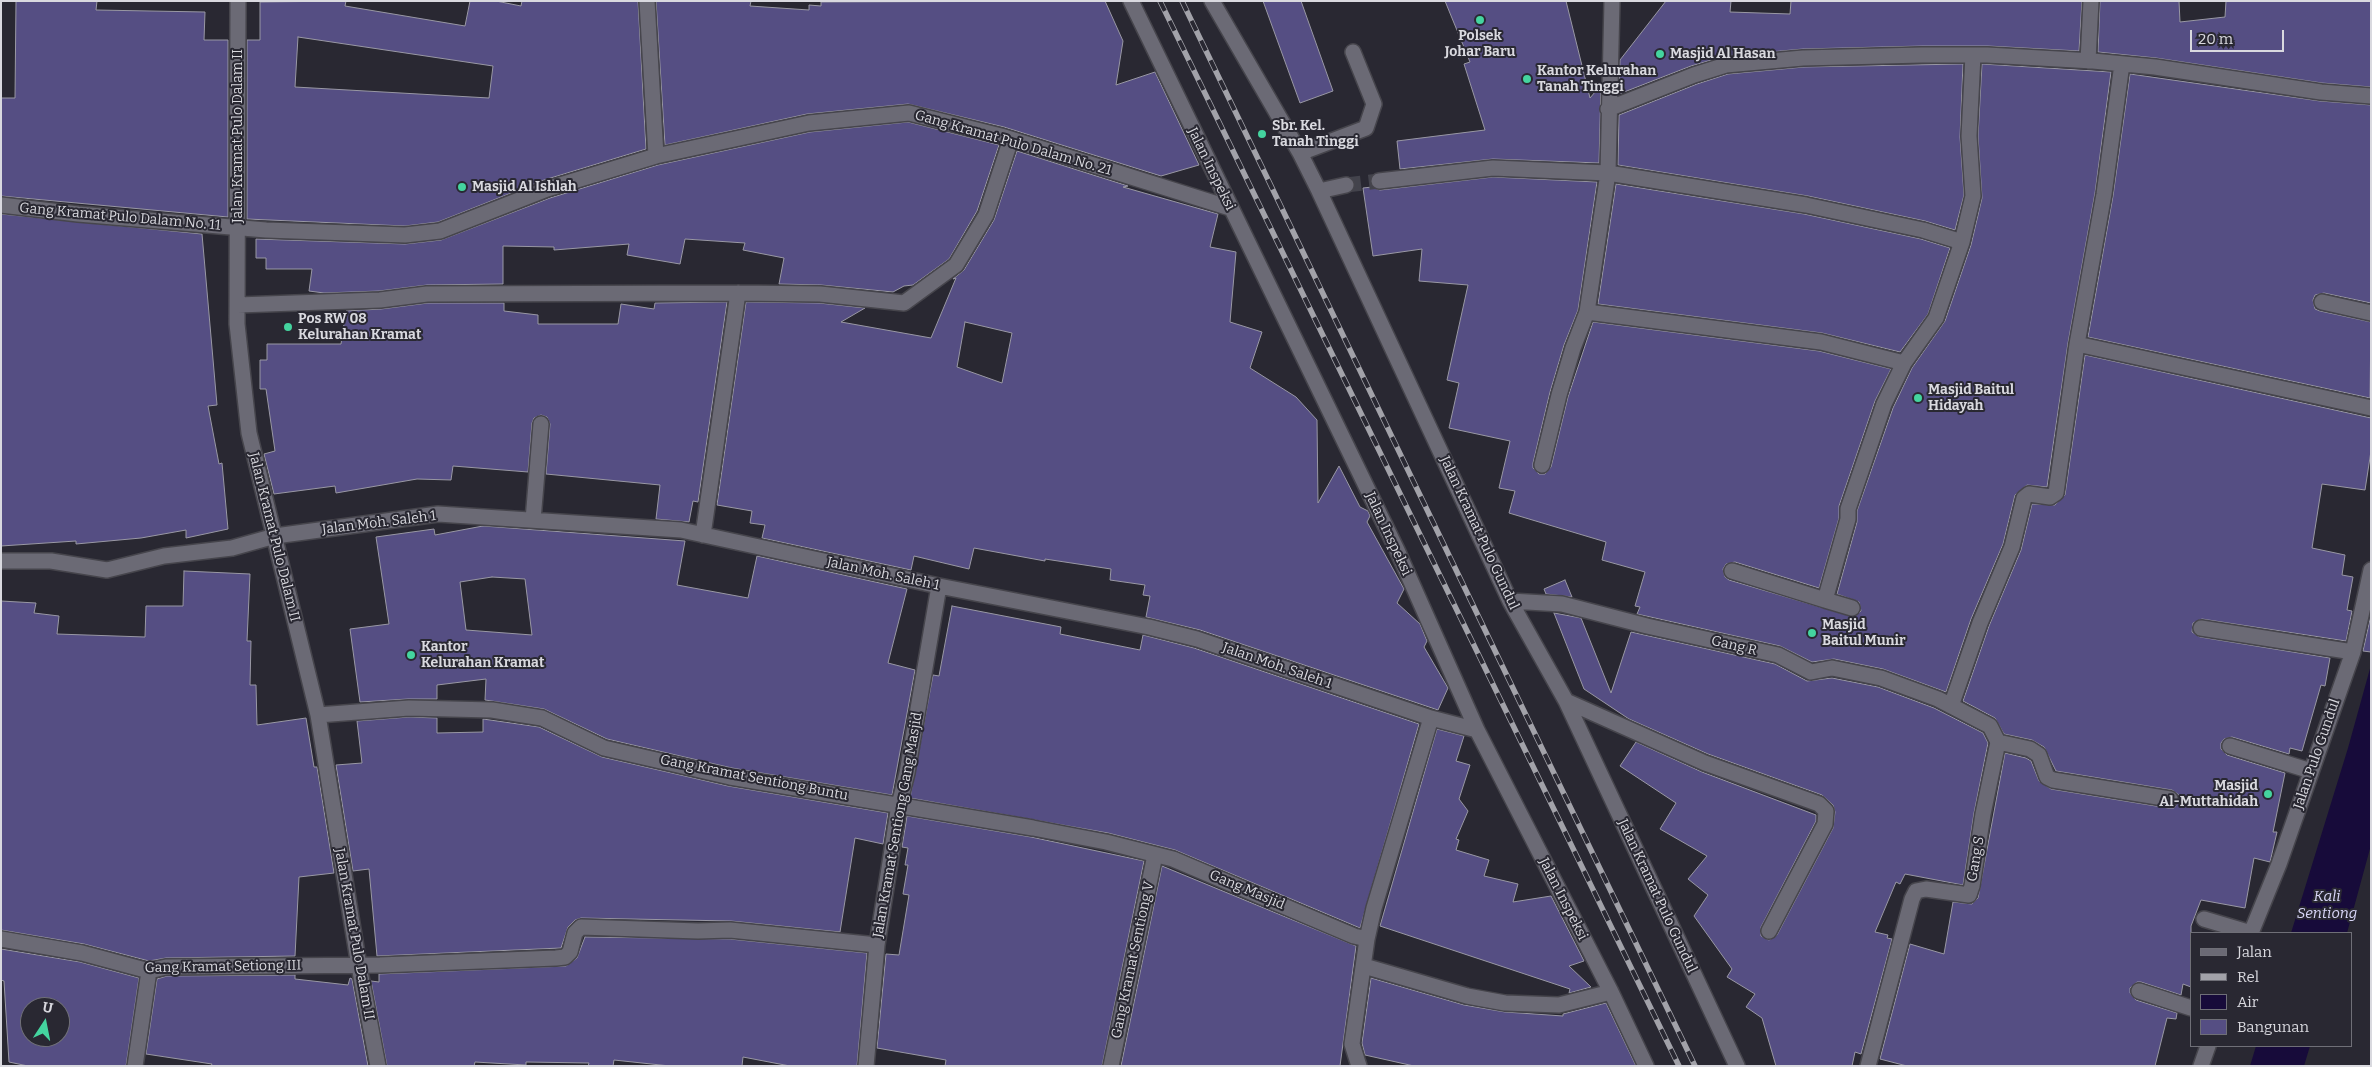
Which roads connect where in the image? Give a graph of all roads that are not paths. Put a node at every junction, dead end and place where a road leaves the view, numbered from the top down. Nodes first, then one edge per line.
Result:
1 (238, 1) edge
2 (647, 1) edge
3 (1130, 1) edge
4 (1612, 1) edge
5 (2091, 1) edge
6 (1215, 2) edge
7 (1353, 52) dead end
8 (1973, 55) junction
9 (2088, 61) junction
10 (2122, 64) junction
11 (2371, 96) edge
12 (1608, 109) junction
13 (1011, 139) junction
14 (1300, 153) junction
15 (656, 156) junction
16 (1608, 173) junction
17 (1379, 181) tunnel mouth
18 (1346, 185) tunnel mouth
19 (1320, 191) junction
20 (1, 205) edge
21 (1230, 208) junction
22 (238, 227) junction
23 (1962, 242) junction
24 (738, 292) junction
25 (2322, 302) dead end
26 (238, 305) junction
27 (1587, 312) junction
28 (2371, 313) edge
29 (2077, 344) junction
30 (1904, 363) junction
31 (2371, 408) edge
32 (541, 424) dead end
33 (1542, 465) dead end
34 (533, 520) junction
35 (703, 535) junction
36 (275, 536) junction
37 (1, 560) edge
38 (2371, 570) edge
39 (1732, 572) dead end
40 (939, 586) junction
41 (1825, 600) junction
42 (1510, 601) junction
43 (1852, 608) dead end
44 (2201, 628) dead end
45 (2353, 652) junction
46 (1566, 701) junction
47 (1951, 706) junction
48 (318, 715) junction
49 (1430, 718) junction
50 (1477, 730) junction
51 (1998, 742) junction
52 (2230, 746) dead end
53 (2311, 771) junction
54 (2170, 800) dead end
55 (899, 805) junction
56 (1155, 855) junction
57 (2204, 919) dead end
58 (1769, 930) dead end
59 (2248, 932) edge
60 (2251, 932) edge
61 (1367, 939) junction
62 (1, 940) edge
63 (878, 945) junction
64 (359, 966) junction
65 (1364, 966) junction
66 (149, 971) junction
67 (2139, 991) dead end
68 (1611, 992) junction
69 (2190, 1008) edge
70 (2208, 1047) edge
71 (135, 1066) edge
72 (378, 1066) edge
73 (866, 1066) edge
74 (1111, 1066) edge
75 (1359, 1066) edge
76 (1646, 1066) edge
77 (1737, 1066) edge
78 (1868, 1066) edge
79 (2201, 1066) edge

1 - 22 street, Jalan Kramat Pulo Dalam II
2 - 15 street
3 - 21 street, Jalan Inspeksi
4 - 12 street
5 - 9 street
6 - 14 street, Jalan Kramat Pulo Gundul
7 - 14 street
8 - 9 street
8 - 12 street
8 - 23 street
9 - 10 street
10 - 11 street
10 - 29 street
12 - 16 street
13 - 15 street, Gang Kramat Pulo Dalam No. 21
13 - 21 street, Gang Kramat Pulo Dalam No. 21
13 - 24 street
14 - 19 street, Jalan Kramat Pulo Gundul
15 - 22 street, Gang Kramat Pulo Dalam No. 21
16 - 17 street
16 - 23 street
16 - 27 street
18 - 19 street
19 - 42 street, Jalan Kramat Pulo Gundul
20 - 22 street, Gang Kramat Pulo Dalam No. 11
21 - 50 street, Jalan Inspeksi
22 - 26 street, Jalan Kramat Pulo Dalam II
23 - 30 street
24 - 26 street
24 - 35 street
25 - 28 street
26 - 36 street, Jalan Kramat Pulo Dalam II
27 - 30 street
27 - 33 street
29 - 31 street
29 - 47 street
30 - 41 street
32 - 34 street
34 - 35 street, Jalan Moh. Saleh 1
34 - 36 street, Jalan Moh. Saleh 1
35 - 40 street, Jalan Moh. Saleh 1
36 - 37 street, Jalan Moh. Saleh 1
36 - 48 street, Jalan Kramat Pulo Dalam II
38 - 45 street, Jalan Pulo Gundul
39 - 41 street
40 - 49 street, Jalan Moh. Saleh 1
40 - 55 street, Jalan Kramat Sentiong Gang Masjid
41 - 43 street
42 - 46 street, Jalan Kramat Pulo Gundul
42 - 47 street, Gang R
44 - 45 street
45 - 53 street, Jalan Pulo Gundul
46 - 58 street
46 - 77 street, Jalan Kramat Pulo Gundul
47 - 51 street
48 - 55 street, Gang Kramat Sentiong Buntu
48 - 64 street, Jalan Kramat Pulo Dalam II
49 - 50 street, Jalan Moh. Saleh 1
49 - 61 street
50 - 68 street, Jalan Inspeksi
51 - 54 street
51 - 78 street, Gang S
52 - 53 street
53 - 60 street, Jalan Pulo Gundul
55 - 56 street, Gang Masjid
55 - 63 street, Jalan Kramat Sentiong Gang Masjid
56 - 61 street, Gang Masjid
56 - 74 street, Gang Kramat Sentiong V
57 - 59 street
61 - 65 street
62 - 66 street, Gang Kramat Setiong III
63 - 64 street
63 - 73 street, Jalan Kramat Sentiong Gang Masjid
64 - 66 street, Gang Kramat Setiong III
64 - 72 street, Jalan Kramat Pulo Dalam II
65 - 68 street
65 - 75 street
66 - 71 street
67 - 69 street
68 - 76 street, Jalan Inspeksi
70 - 79 street

